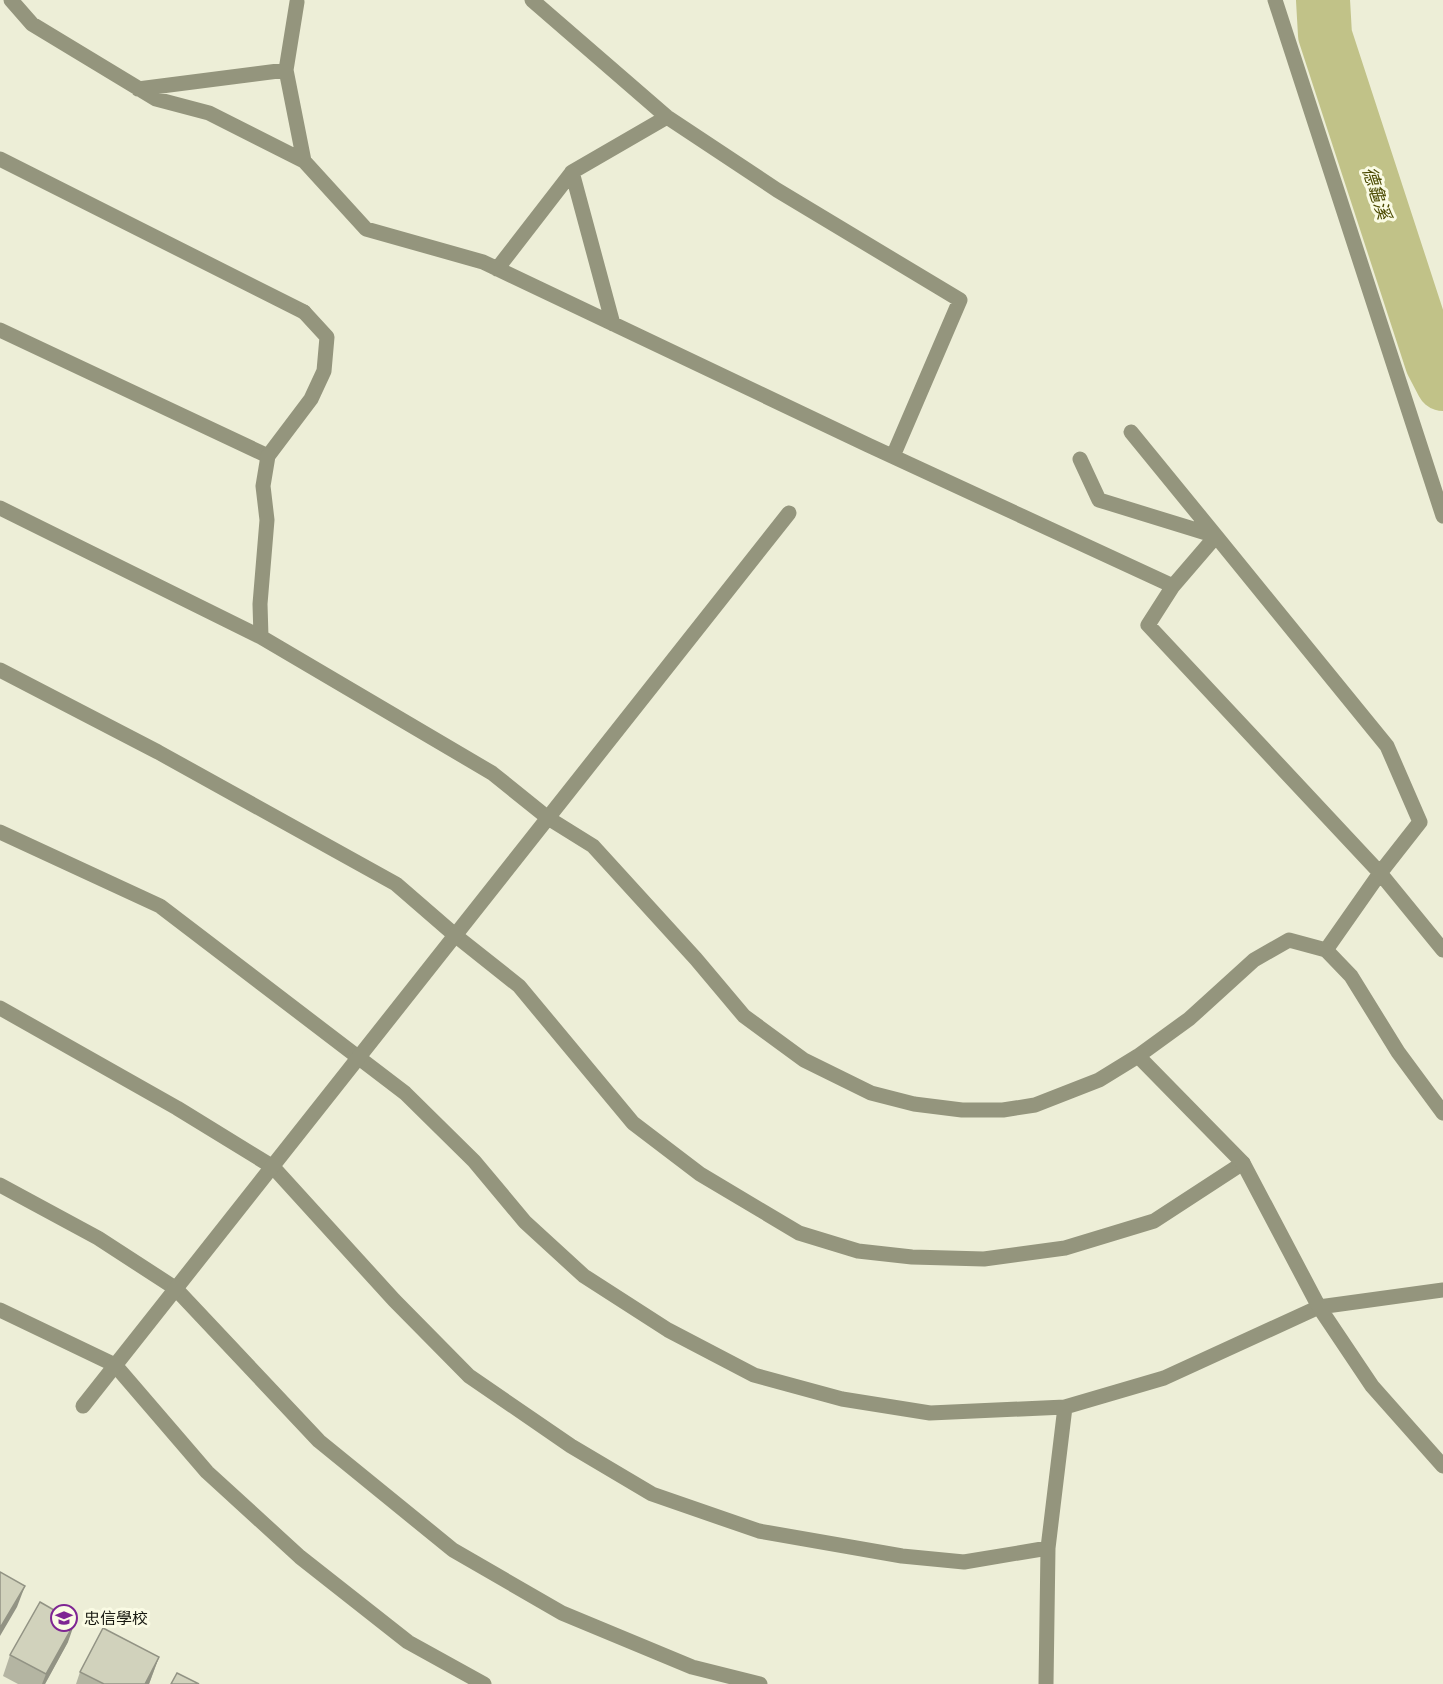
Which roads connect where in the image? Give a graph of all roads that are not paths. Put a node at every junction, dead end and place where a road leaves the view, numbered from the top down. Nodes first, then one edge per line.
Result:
1 (11, 0) edge
2 (532, 0) edge
3 (1275, 0) edge
4 (297, 2) dead end
5 (286, 70) junction
6 (138, 89) junction
7 (667, 117) junction
8 (0, 159) edge
9 (304, 161) junction
10 (572, 172) junction
11 (497, 269) junction
12 (613, 324) junction
13 (0, 330) edge
14 (1131, 432) dead end
15 (268, 456) junction
16 (893, 456) junction
17 (1080, 459) dead end
18 (0, 508) edge
19 (789, 513) dead end
20 (1443, 516) edge
21 (1216, 536) junction
22 (1173, 586) junction
23 (261, 637) junction
24 (0, 670) edge
25 (548, 818) junction
26 (0, 832) edge
27 (1380, 873) junction
28 (456, 936) junction
29 (1326, 950) junction
30 (1443, 950) edge
31 (0, 1008) edge
32 (1138, 1056) junction
33 (359, 1058) junction
34 (1443, 1113) edge
35 (1243, 1163) junction
36 (273, 1167) junction
37 (0, 1185) edge
38 (175, 1288) junction
39 (1443, 1290) edge
40 (1319, 1307) junction
41 (0, 1310) edge
42 (115, 1365) junction
43 (83, 1406) dead end
44 (1065, 1407) junction
45 (1443, 1466) edge
46 (1048, 1548) junction
47 (484, 1684) edge
48 (759, 1684) edge
49 (1046, 1684) edge

1 - 6 street
2 - 7 street
3 - 20 street
4 - 5 street
5 - 6 street
5 - 9 street
6 - 9 street
7 - 10 street
7 - 16 street
8 - 15 street
9 - 11 street
10 - 11 street
10 - 12 street
11 - 12 street
12 - 16 street
13 - 15 street
14 - 21 street
15 - 23 street
16 - 22 street
17 - 21 street
18 - 23 street
19 - 25 street
21 - 22 street
21 - 27 street
22 - 27 street
23 - 25 street
24 - 28 street
25 - 28 street
25 - 32 street
26 - 33 street
27 - 29 street
27 - 30 street
28 - 33 street
28 - 35 street
29 - 32 street
29 - 34 street
31 - 36 street
32 - 35 street
33 - 36 street
33 - 44 street
35 - 40 street
36 - 38 street
36 - 46 street
37 - 38 street
38 - 42 street
38 - 48 street
39 - 40 street
40 - 44 street
40 - 45 street
41 - 42 street
42 - 43 street
42 - 47 street
44 - 46 street
46 - 49 street

